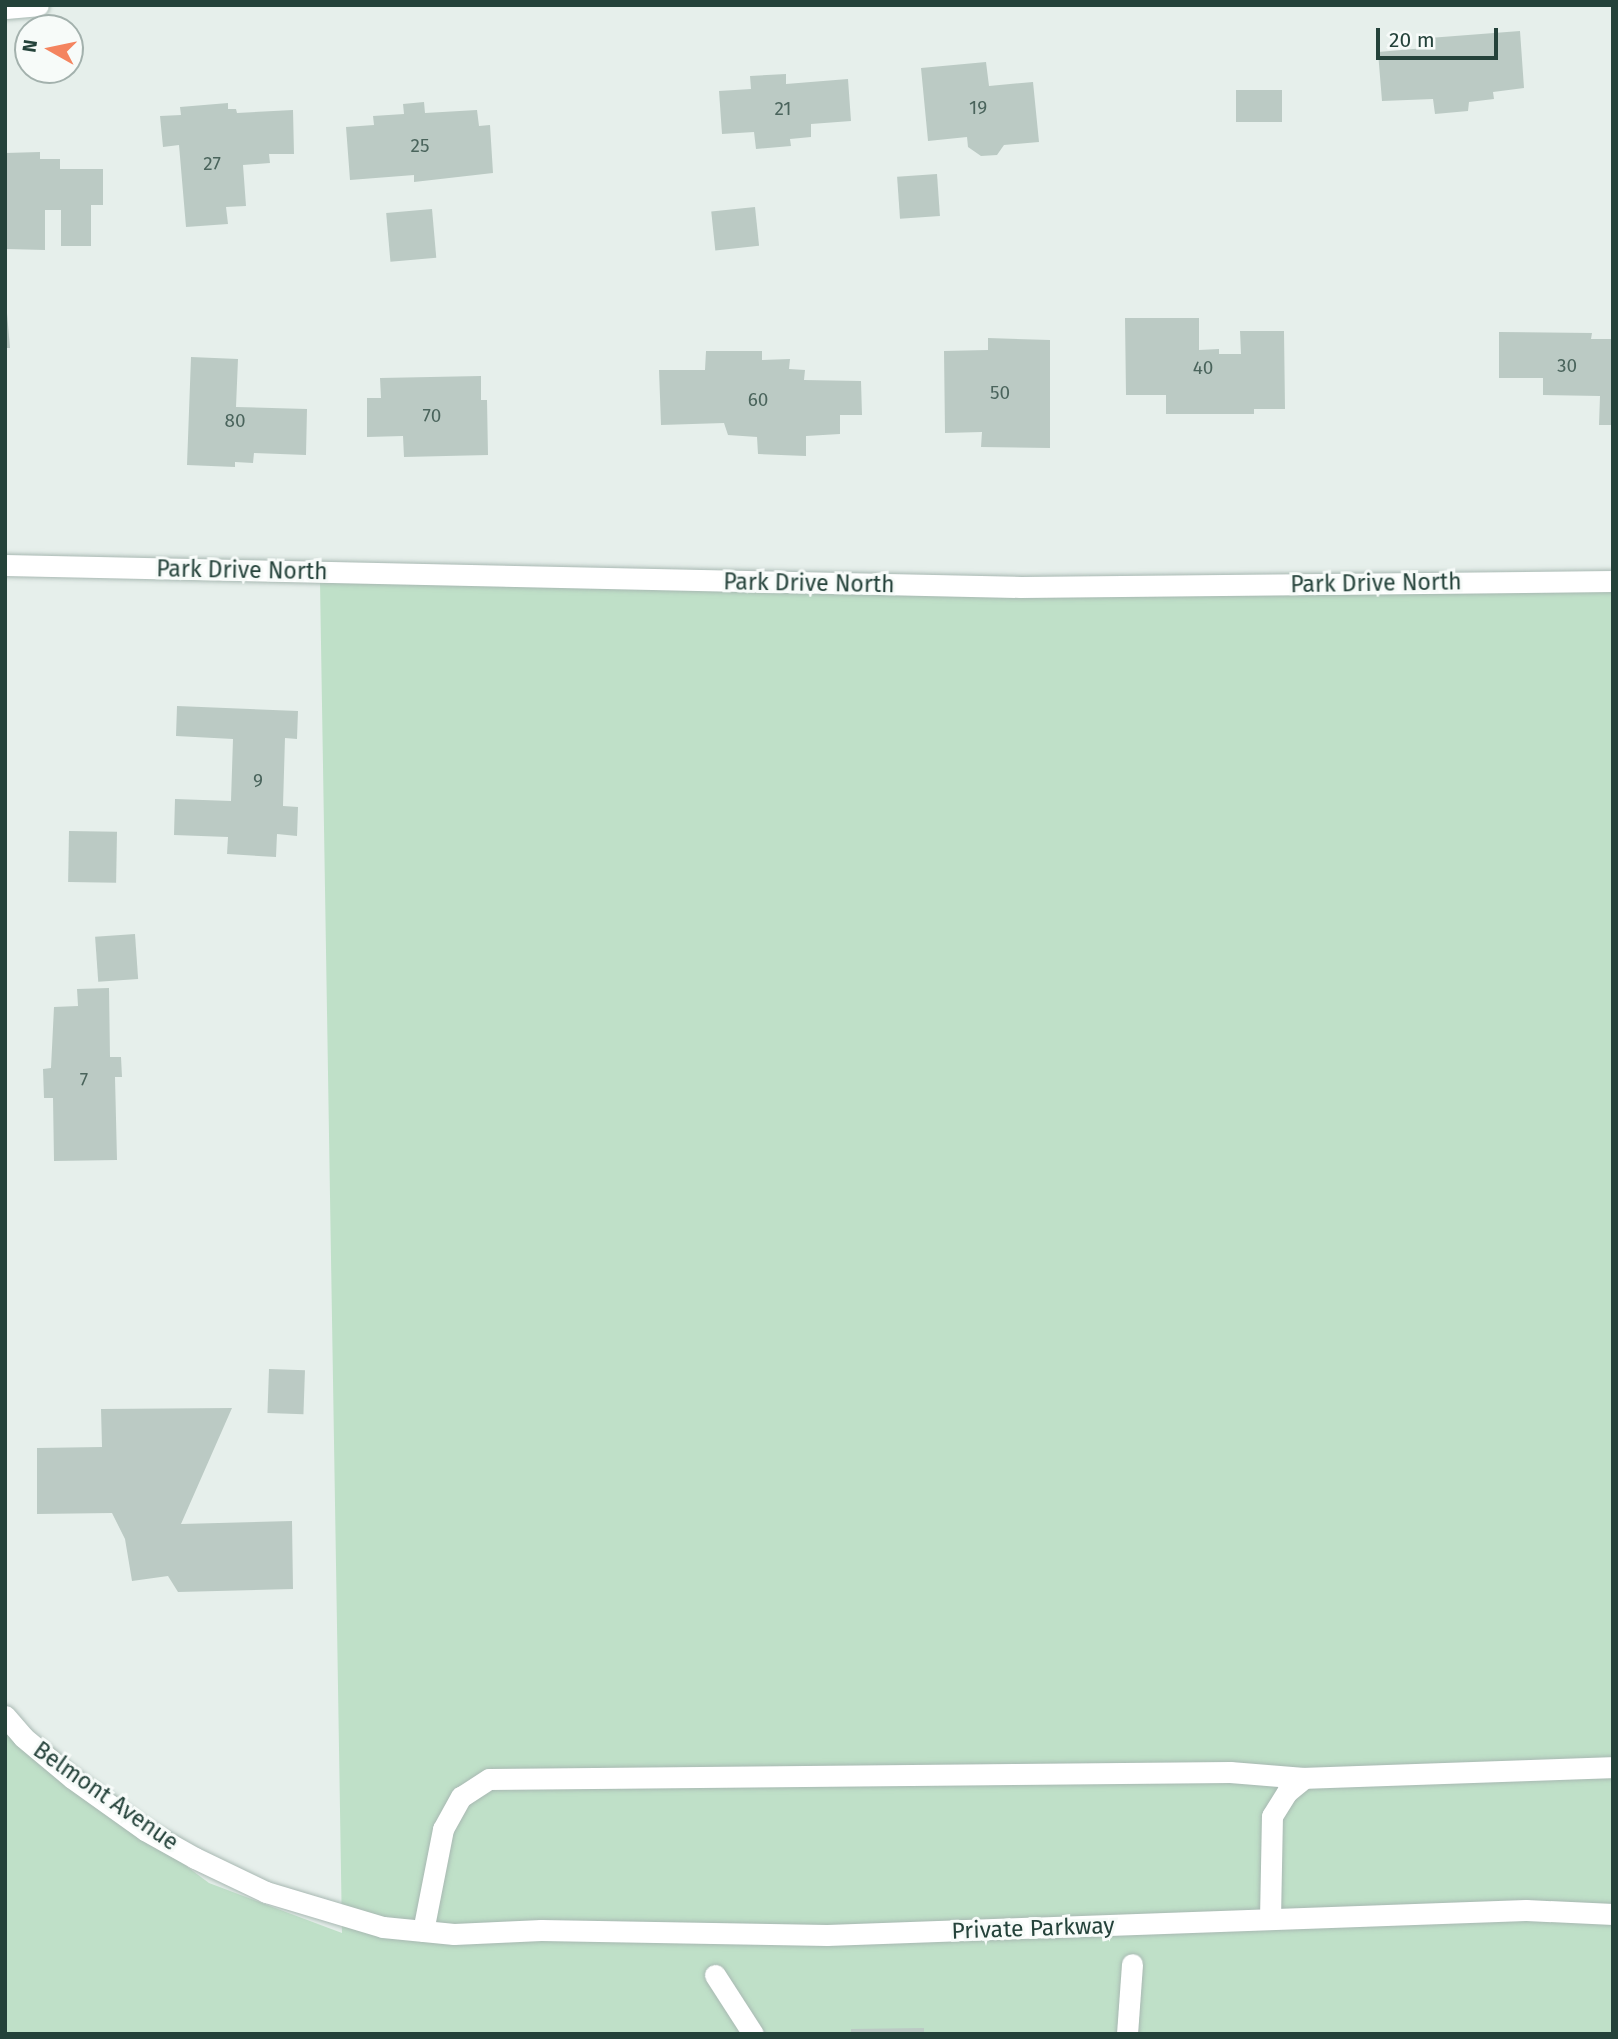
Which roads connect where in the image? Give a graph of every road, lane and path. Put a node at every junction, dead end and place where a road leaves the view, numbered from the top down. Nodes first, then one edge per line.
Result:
1 (38, 5) edge
2 (5, 8) edge
3 (5, 565) edge
4 (1613, 581) edge
5 (5, 1716) edge
6 (1613, 1767) edge
7 (1304, 1777) junction
8 (1613, 1914) edge
9 (1270, 1919) junction
10 (423, 1931) junction
11 (454, 1934) joint
12 (1132, 1964) dead end
13 (715, 1975) dead end
14 (753, 2034) edge
15 (1127, 2034) edge

1 - 2 street
3 - 4 street, Park Drive North
5 - 10 street, Belmont Avenue
6 - 7 street
7 - 9 street
7 - 10 street
8 - 9 street, Private Parkway
9 - 11 street, Private Parkway
10 - 11 street, Belmont Avenue
12 - 15 street
13 - 14 street

